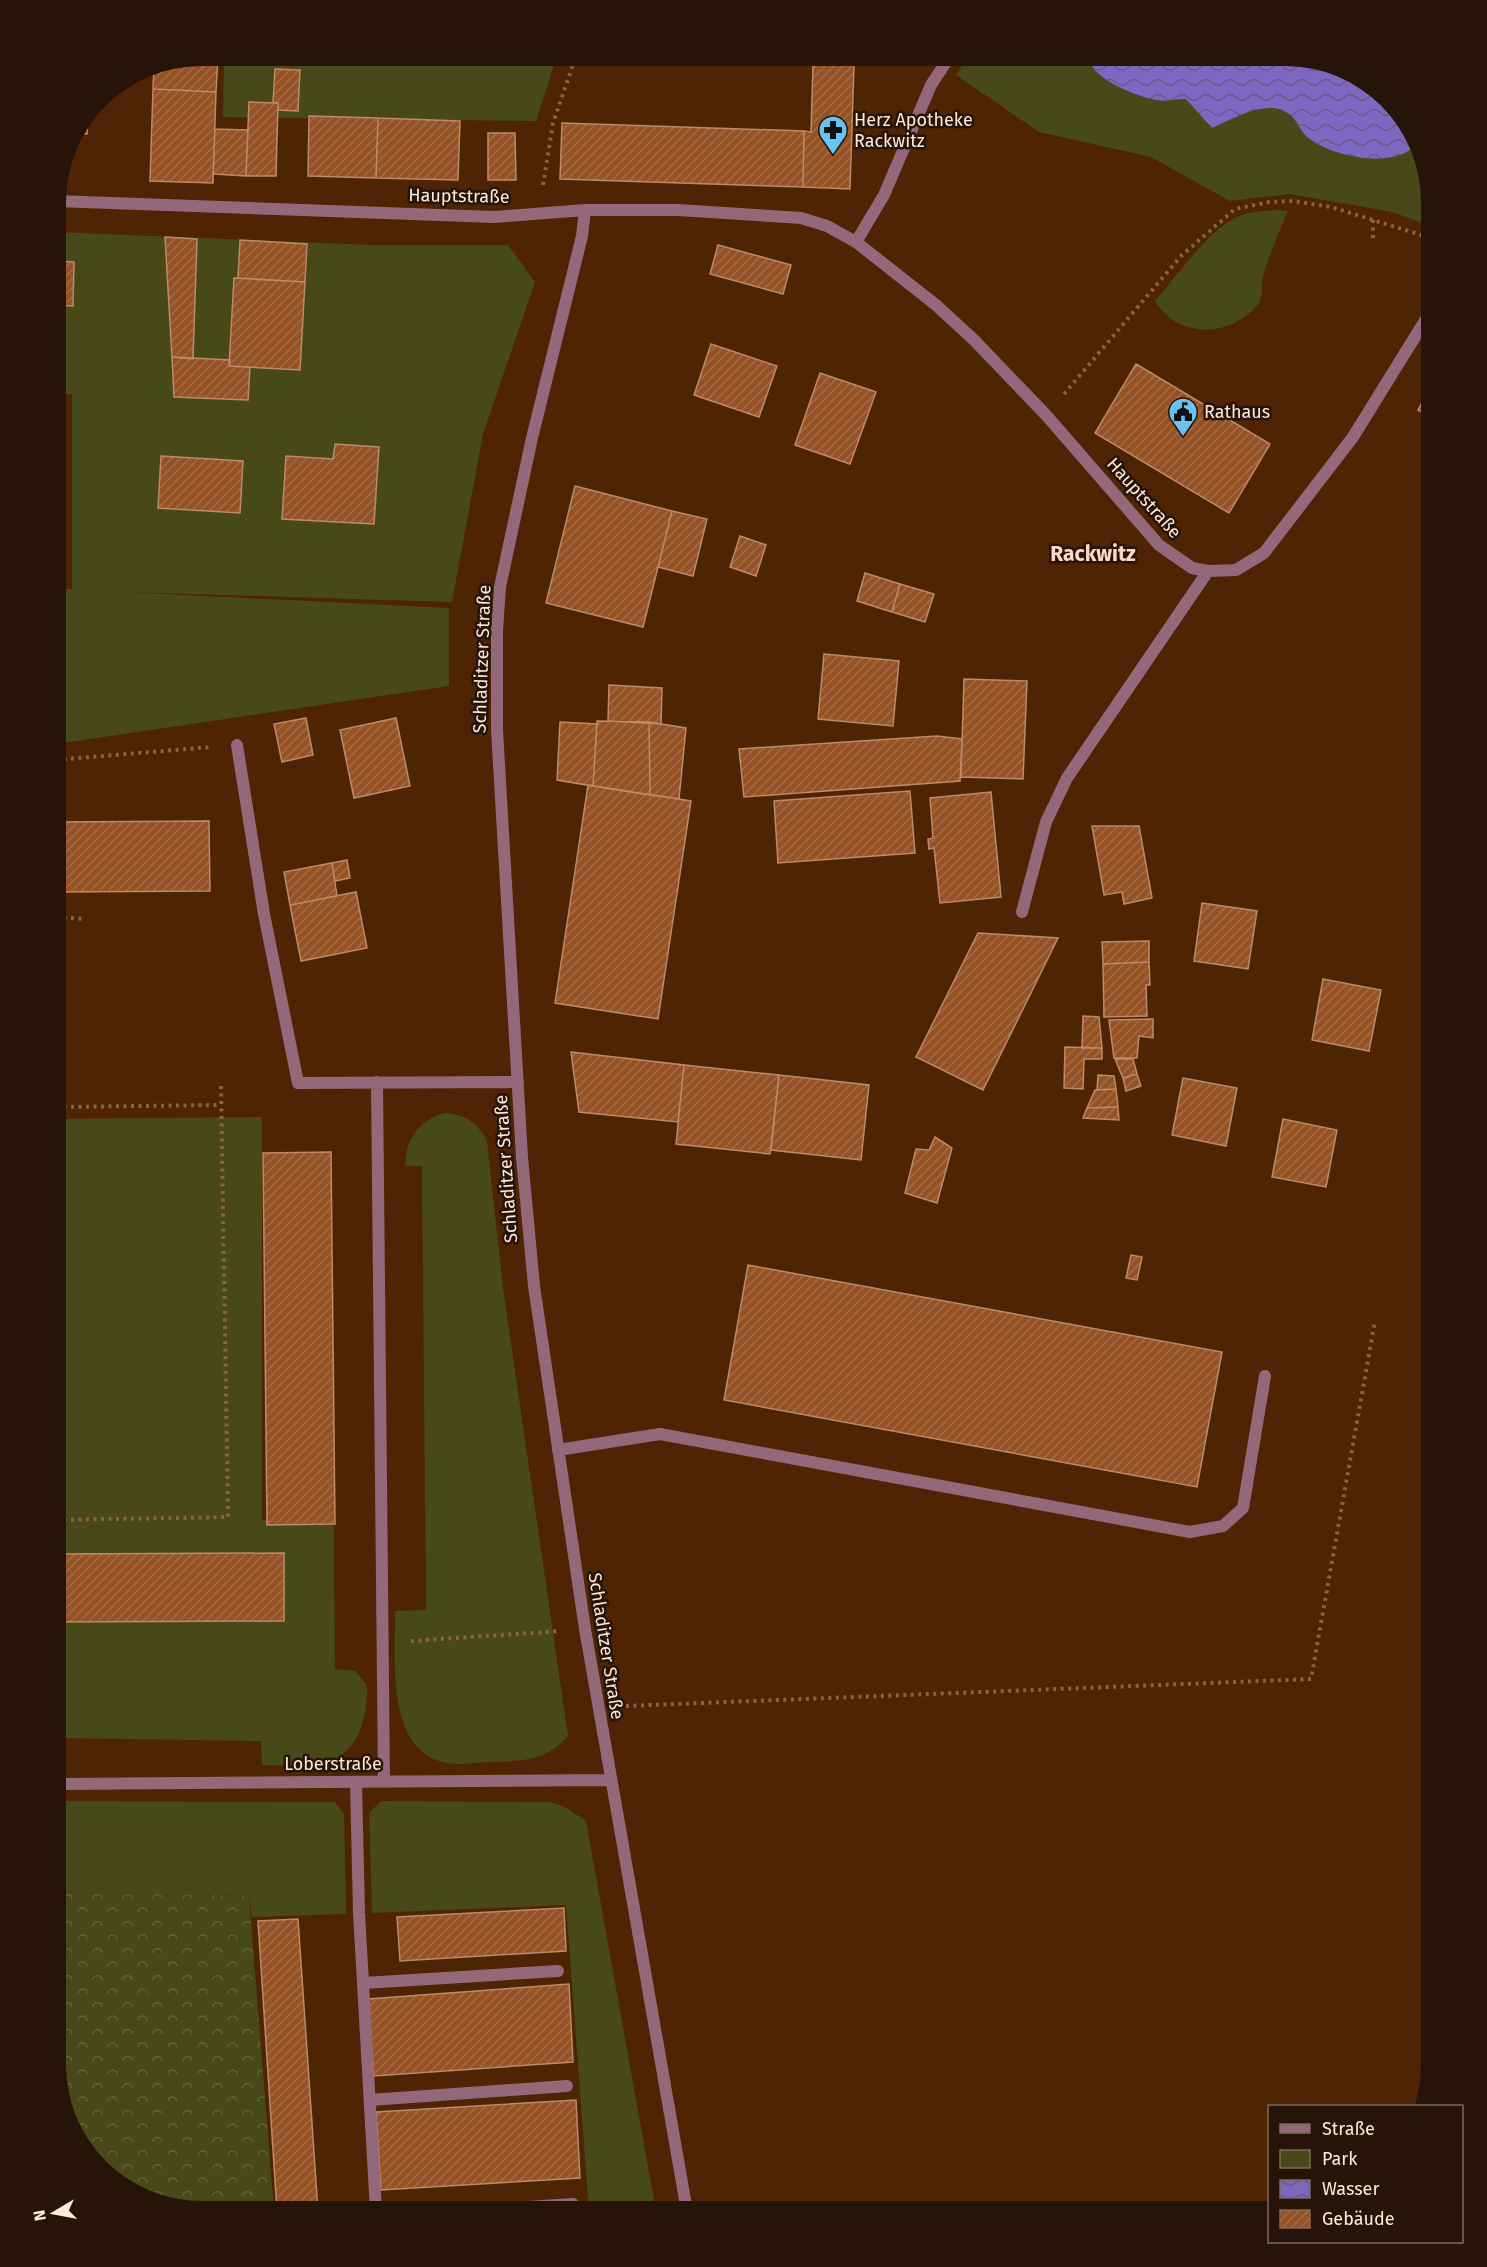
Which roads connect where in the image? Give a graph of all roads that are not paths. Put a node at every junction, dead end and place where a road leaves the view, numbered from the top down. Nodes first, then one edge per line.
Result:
1 (943, 66) edge
2 (66, 201) edge
3 (585, 210) junction
4 (856, 242) junction
5 (1421, 327) edge
6 (1208, 571) junction
7 (237, 745) road end
8 (1022, 912) dead end
9 (377, 1082) junction
10 (518, 1082) junction
11 (1265, 1376) dead end
12 (558, 1450) junction
13 (610, 1780) junction
14 (356, 1782) junction
15 (384, 1782) junction
16 (66, 1784) edge
17 (558, 1971) dead end
18 (364, 1983) junction
19 (567, 2086) dead end
20 (370, 2100) junction
21 (375, 2201) edge
22 (685, 2201) edge

1 - 4 street
2 - 3 street, Hauptstraße
3 - 4 street, Hauptstraße
3 - 10 street, Schladitzer Straße
4 - 6 street, Hauptstraße
5 - 6 street, Hauptstraße
6 - 8 street
7 - 9 street, Schladitzer Straße
9 - 10 street, Schladitzer Straße
9 - 15 street
10 - 12 street, Schladitzer Straße
11 - 12 street
12 - 13 street, Schladitzer Straße
13 - 15 street, Loberstraße
13 - 22 street, Schladitzer Straße
14 - 15 street, Loberstraße
14 - 16 street, Loberstraße
14 - 18 street
17 - 18 street
18 - 20 street
19 - 20 street
20 - 21 street

